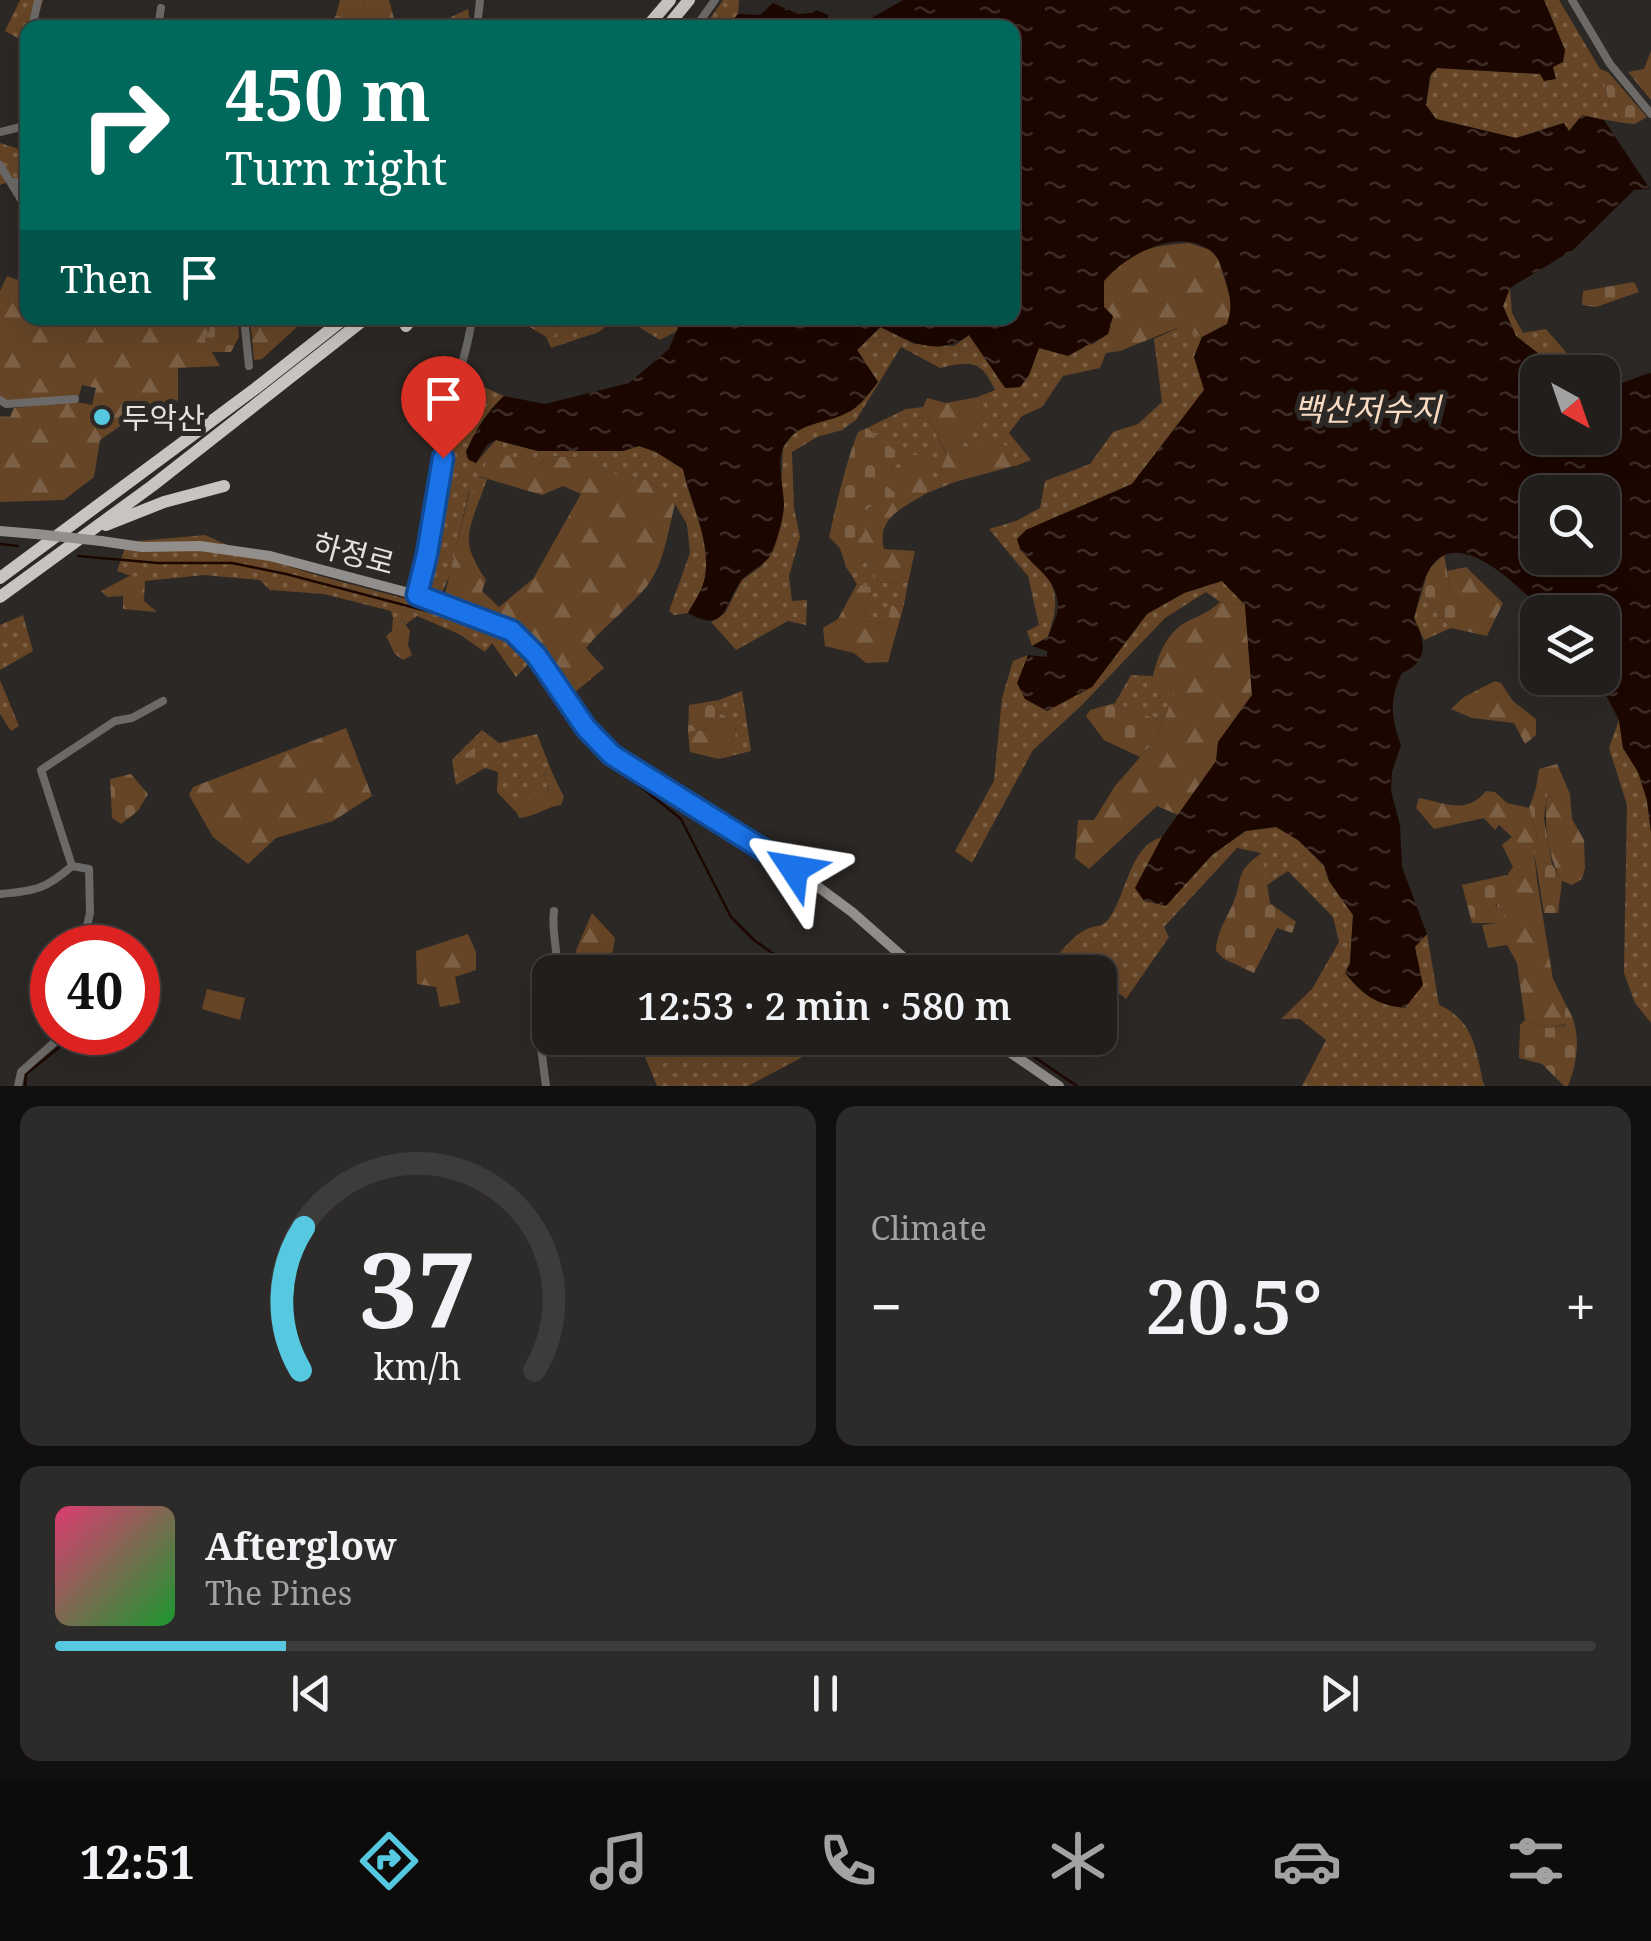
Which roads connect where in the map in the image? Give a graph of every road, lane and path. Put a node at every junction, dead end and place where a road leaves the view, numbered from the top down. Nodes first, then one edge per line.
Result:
1 (670, 0) edge
2 (690, 0) edge
3 (1572, 0) edge
4 (162, 8) dead end
5 (160, 20) edge
6 (653, 20) edge
7 (673, 20) edge
8 (1651, 114) edge
9 (0, 165) edge
10 (11, 182) junction
11 (20, 182) edge
12 (20, 197) edge
13 (245, 325) edge
14 (325, 325) edge
15 (336, 325) edge
16 (358, 325) edge
17 (471, 325) edge
18 (249, 366) dead end
19 (272, 376) junction
20 (75, 399) dead end
21 (0, 400) edge
22 (224, 486) dead end
23 (0, 532) edge
24 (85, 534) junction
25 (0, 578) edge
26 (417, 595) junction
27 (0, 596) edge
28 (163, 701) dead end
29 (72, 866) junction
30 (0, 894) edge
31 (554, 911) dead end
32 (87, 925) edge
33 (558, 955) edge
34 (901, 955) edge
35 (42, 1055) edge
36 (542, 1055) edge
37 (1014, 1055) edge
38 (18, 1086) edge
39 (546, 1086) edge
40 (1059, 1086) edge

1 - 6 highway
2 - 7 highway
3 - 8 street
4 - 5 street
9 - 10 street
10 - 11 street
10 - 12 street
13 - 18 street
14 - 19 highway
15 - 19 highway
16 - 24 highway
17 - 26 street
19 - 25 highway
20 - 21 street
22 - 24 highway
23 - 26 street, 하정로, bridge
24 - 27 highway
26 - 34 street, 하정로
28 - 29 street
29 - 30 street
29 - 32 street
31 - 33 street
35 - 38 street
36 - 39 street
37 - 40 street

